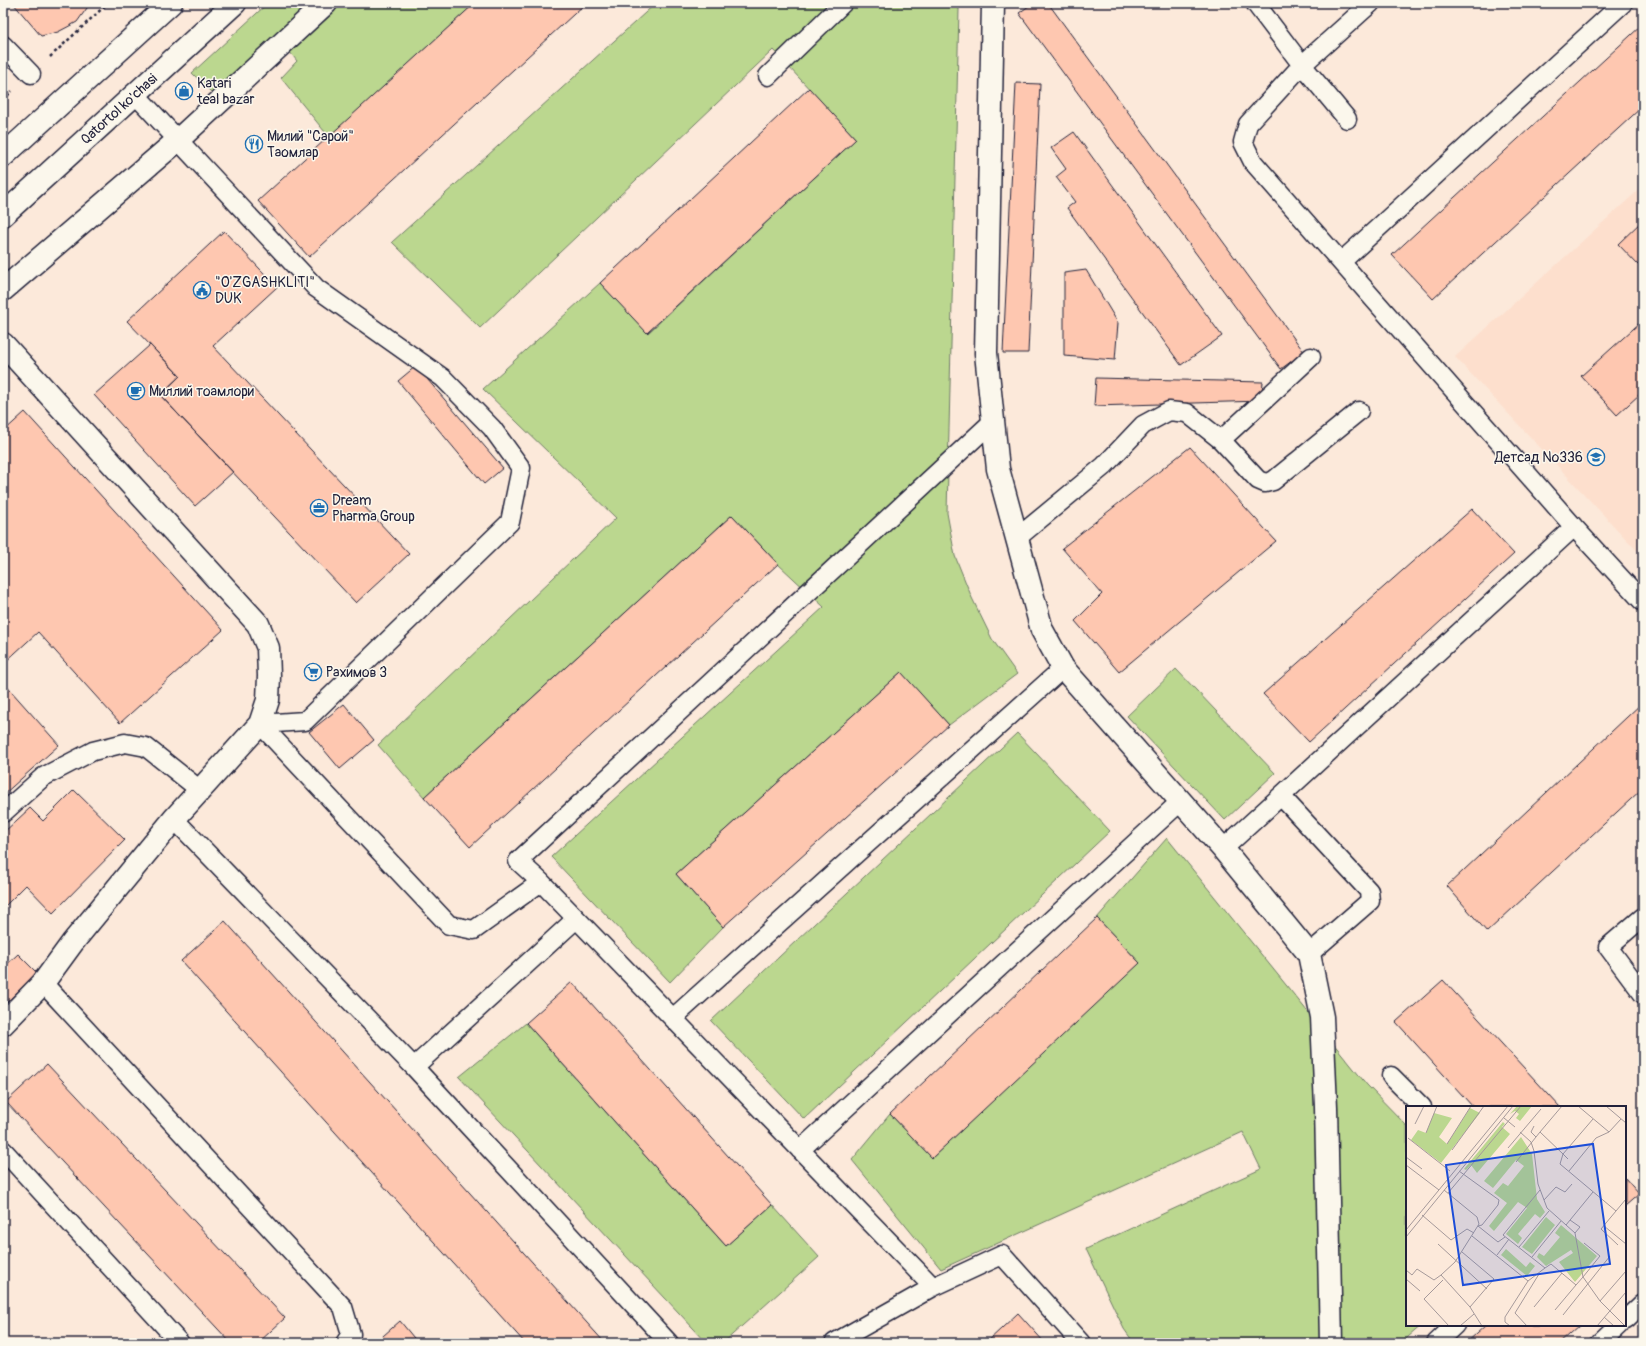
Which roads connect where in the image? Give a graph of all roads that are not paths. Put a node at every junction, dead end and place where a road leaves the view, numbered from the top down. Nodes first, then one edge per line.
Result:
1 (171, 3) edge
2 (235, 3) edge
3 (326, 3) edge
4 (843, 3) edge
5 (993, 3) edge
6 (1255, 3) edge
7 (1371, 3) edge
8 (1623, 3) edge
9 (3, 45) edge
10 (1302, 65) junction
11 (31, 74) road end
12 (768, 76) dead end
13 (135, 94) junction
14 (1348, 120) dead end
15 (178, 140) junction
16 (3, 156) edge
17 (3, 215) edge
18 (1341, 262) junction
19 (3, 290) edge
20 (3, 344) edge
21 (1311, 357) dead end
22 (1360, 411) dead end
23 (992, 422) junction
24 (1221, 440) junction
25 (1574, 527) junction
26 (1017, 538) junction
27 (1643, 602) edge
28 (1063, 668) junction
29 (260, 724) junction
30 (200, 790) junction
31 (1281, 796) junction
32 (1180, 802) junction
33 (3, 813) edge
34 (174, 819) junction
35 (1223, 849) junction
36 (540, 882) junction
37 (576, 919) junction
38 (1642, 921) edge
39 (1309, 954) junction
40 (43, 982) junction
41 (1643, 994) edge
42 (673, 1018) junction
43 (3, 1024) edge
44 (414, 1067) junction
45 (1391, 1076) dead end
46 (1421, 1106) edge
47 (3, 1150) edge
48 (800, 1150) junction
49 (933, 1287) junction
50 (1643, 1303) edge
51 (1626, 1319) edge
52 (876, 1320) junction
53 (1454, 1326) edge
54 (1618, 1326) edge
55 (180, 1343) edge
56 (345, 1343) edge
57 (669, 1343) edge
58 (834, 1343) edge
59 (855, 1343) edge
60 (1081, 1343) edge
61 (1331, 1343) edge
62 (1436, 1343) edge
63 (1600, 1343) edge

1 - 16 street
2 - 13 street, Qatortol ko'chasi
3 - 15 street
4 - 12 lane
5 - 23 street
6 - 10 lane
7 - 10 lane
8 - 18 lane
9 - 11 lane
10 - 14 lane
10 - 18 lane
13 - 15 lane
13 - 17 street, Qatortol ko'chasi
15 - 19 street
15 - 29 lane
18 - 25 lane
20 - 29 street
21 - 24 lane
22 - 24 lane
23 - 26 street
23 - 36 lane
24 - 26 lane
25 - 27 lane
25 - 31 lane
26 - 28 street
28 - 32 street
28 - 42 lane
29 - 30 street
29 - 36 lane
30 - 33 lane
30 - 34 street
31 - 35 lane
31 - 39 lane
32 - 35 street
32 - 48 lane
34 - 40 street
34 - 44 lane
35 - 39 street
36 - 37 lane
37 - 42 lane
37 - 44 lane
38 - 41 lane
39 - 61 street
40 - 43 street
40 - 56 lane
42 - 48 lane
44 - 57 lane
45 - 46 lane
47 - 55 lane
48 - 49 lane
49 - 52 lane
49 - 60 lane
50 - 51 lane
52 - 58 lane
52 - 59 lane
53 - 62 lane
54 - 63 lane

